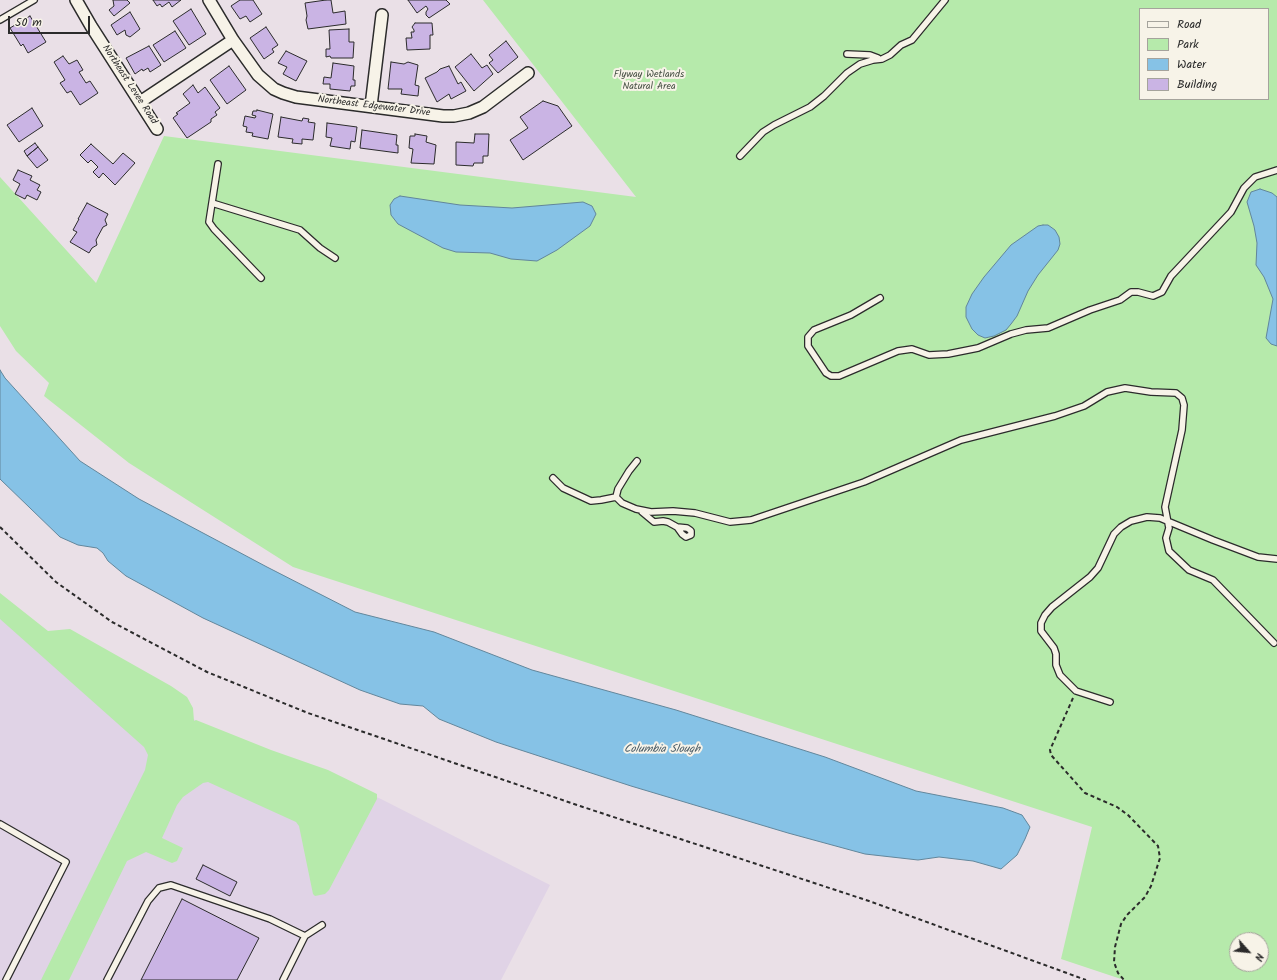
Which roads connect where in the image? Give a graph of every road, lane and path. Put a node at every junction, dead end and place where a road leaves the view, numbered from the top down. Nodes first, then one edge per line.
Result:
1 (34, 0) edge
2 (76, 0) edge
3 (209, 0) edge
4 (945, 0) edge
5 (382, 15) dead end
6 (0, 20) edge
7 (233, 40) junction
8 (847, 54) dead end
9 (882, 59) junction
10 (528, 73) dead end
11 (140, 102) junction
12 (371, 106) junction
13 (158, 129) dead end
14 (740, 156) dead end
15 (218, 164) dead end
16 (1277, 170) edge
17 (212, 203) junction
18 (335, 258) dead end
19 (261, 278) dead end
20 (880, 298) dead end
21 (637, 461) dead end
22 (553, 478) dead end
23 (616, 497) junction
24 (640, 510) junction
25 (1167, 521) junction
26 (0, 527) edge
27 (677, 527) dead end
28 (1277, 559) edge
29 (1274, 643) dead end
30 (1076, 690) junction
31 (1110, 702) dead end
32 (0, 824) edge
33 (322, 925) dead end
34 (305, 936) junction
35 (6, 980) edge
36 (107, 980) edge
37 (282, 980) edge
38 (1086, 980) edge
39 (1124, 980) edge

1 - 6 lane
2 - 11 street, Northeast Levee Road
3 - 7 street, Northeast Edgewater Drive
4 - 9 lane
5 - 12 street
7 - 11 street
7 - 12 street, Northeast Edgewater Drive
8 - 9 lane
9 - 14 lane
10 - 12 street, Northeast Edgewater Drive
11 - 13 street, Northeast Levee Road
15 - 17 lane
16 - 20 lane
17 - 18 lane
17 - 19 lane
21 - 23 lane
22 - 23 lane
23 - 24 lane
24 - 25 lane
24 - 27 lane
25 - 28 lane
25 - 29 lane
25 - 30 lane
26 - 38 path
30 - 31 lane
30 - 39 path
32 - 35 lane
33 - 34 lane
34 - 36 lane
34 - 37 lane

